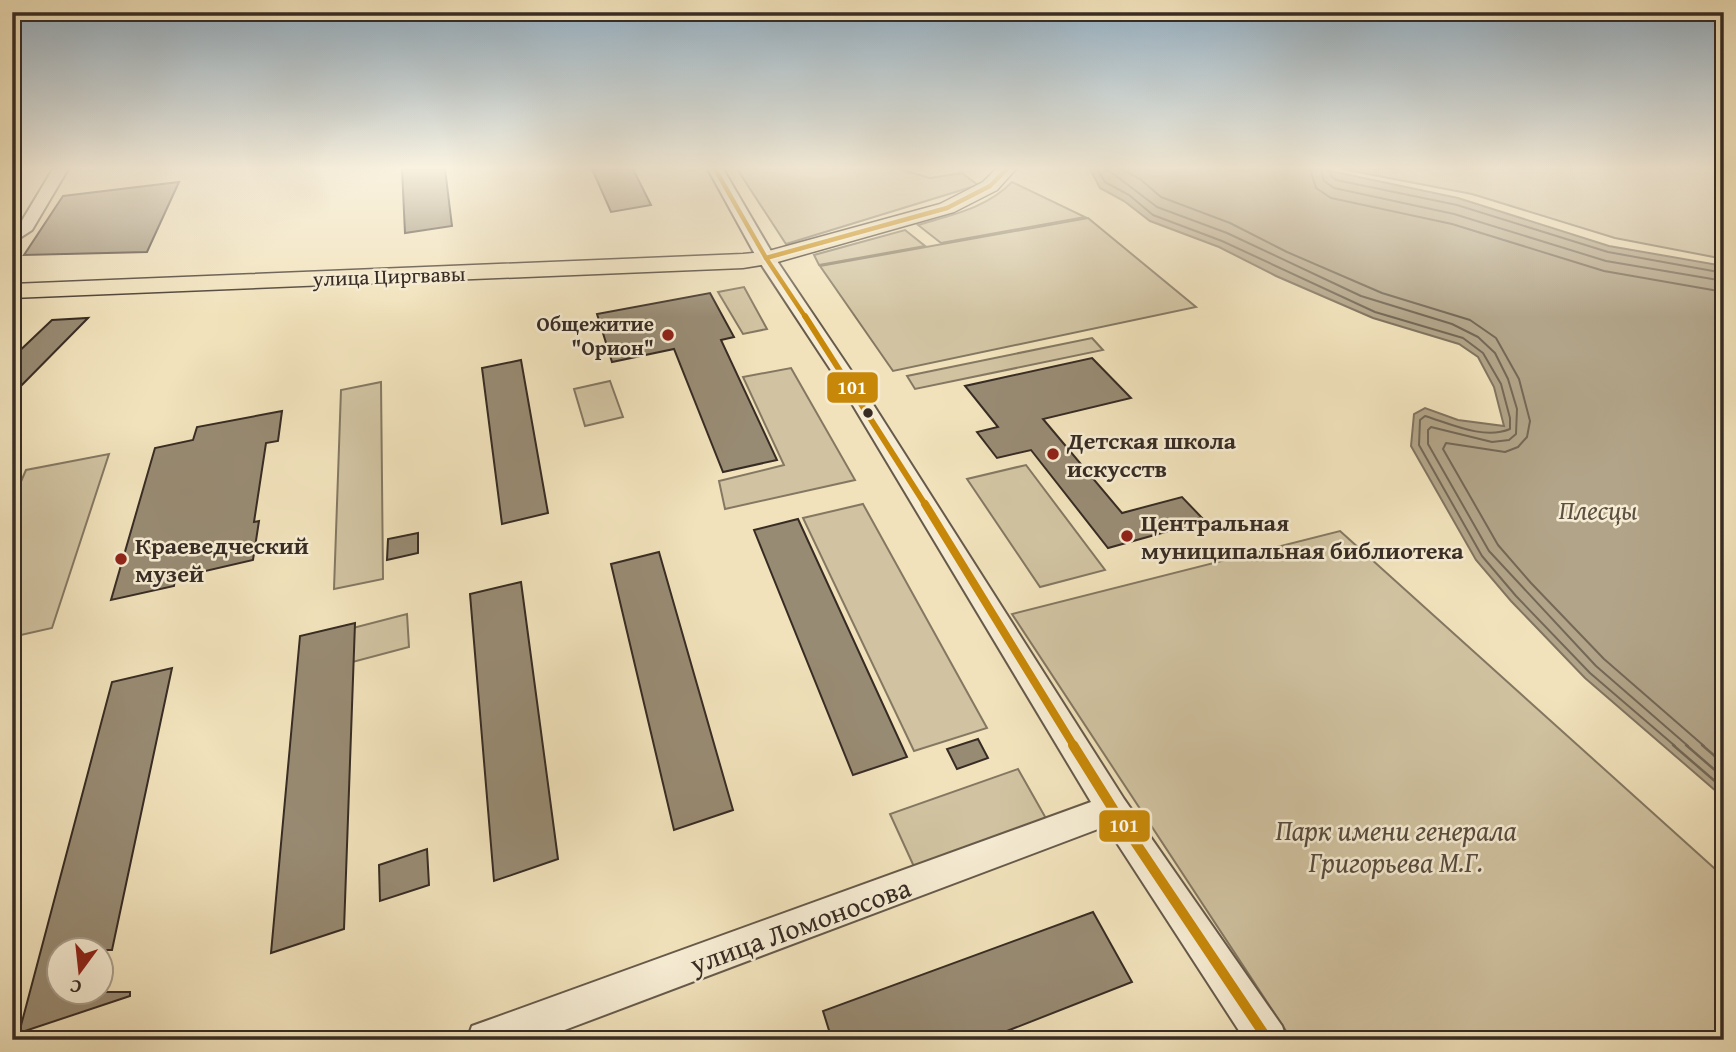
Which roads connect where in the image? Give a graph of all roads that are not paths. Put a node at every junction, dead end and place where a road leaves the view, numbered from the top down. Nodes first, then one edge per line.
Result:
1 (31, 218) edge
2 (743, 218) edge
3 (910, 218) edge
4 (12, 239) edge
5 (766, 258) junction
6 (12, 290) edge
7 (1113, 809) junction
8 (486, 1040) edge
9 (1268, 1040) edge

1 - 4 street
2 - 5 street
3 - 5 main road, улица Циргвавы
5 - 6 main road, улица Циргвавы
5 - 7 street
7 - 8 street, улица Ломоносова
7 - 9 street

